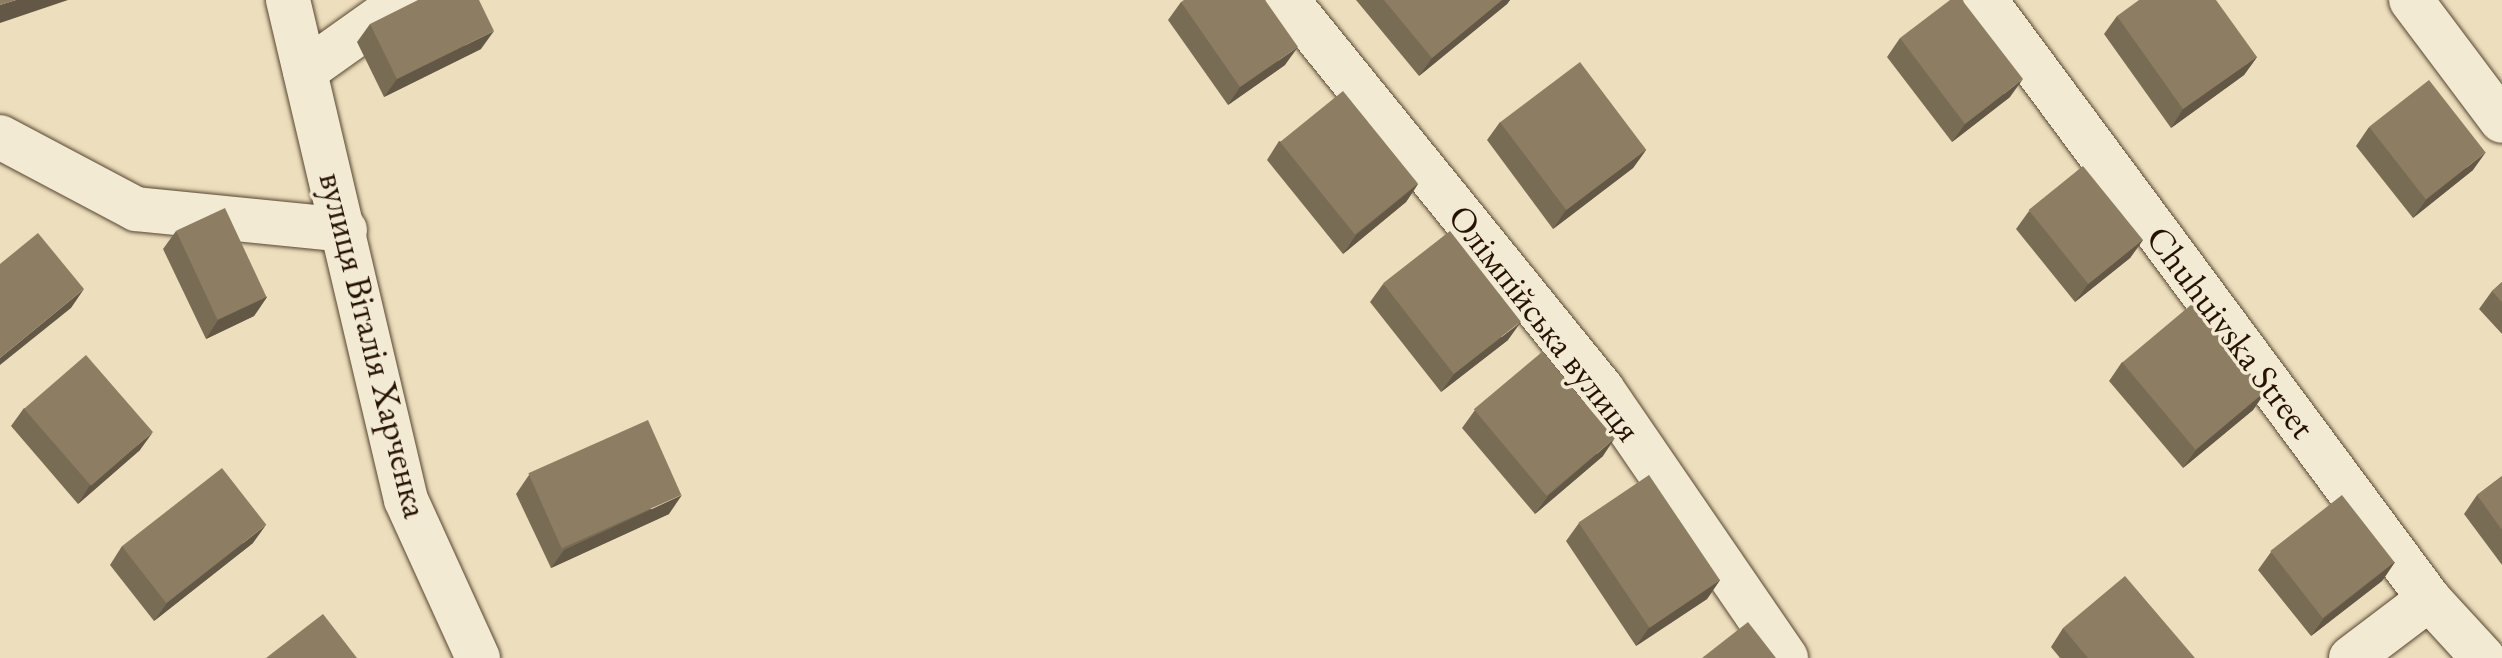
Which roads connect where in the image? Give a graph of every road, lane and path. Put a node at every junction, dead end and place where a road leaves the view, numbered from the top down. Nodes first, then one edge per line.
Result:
1 (288, 0) edge
2 (405, 0) edge
3 (1287, 0) edge
4 (1985, 0) edge
5 (2411, 0) edge
6 (305, 71) junction
7 (2502, 121) edge
8 (0, 137) edge
9 (345, 230) junction
10 (2429, 599) junction
11 (478, 658) edge
12 (1786, 658) edge
13 (2351, 658) edge
14 (2483, 658) edge

1 - 6 street, вулиця Віталія Харченка
2 - 6 street
3 - 12 street, Олімпійська вулиця
4 - 10 street, Chuhuivska Street
5 - 7 street
6 - 9 street, вулиця Віталія Харченка
8 - 9 street
9 - 11 street, вулиця Віталія Харченка
10 - 13 street
10 - 14 street, Chuhuivska Street

